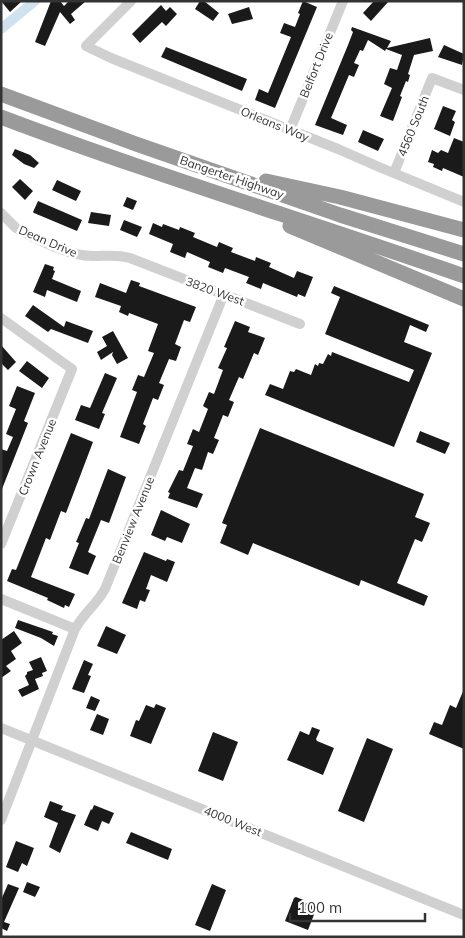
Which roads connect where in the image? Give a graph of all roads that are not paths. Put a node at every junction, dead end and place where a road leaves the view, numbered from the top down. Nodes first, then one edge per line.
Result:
1 (131, 1) edge
2 (343, 1) edge
3 (464, 90) edge
4 (1, 94) edge
5 (1, 117) edge
6 (290, 130) junction
7 (221, 173) junction
8 (394, 173) junction
9 (224, 196) junction
10 (464, 202) edge
11 (1, 213) edge
12 (464, 230) edge
13 (464, 254) edge
14 (130, 258) joint
15 (464, 276) edge
16 (224, 294) junction
17 (464, 299) edge
18 (1, 318) edge
19 (300, 324) dead end
20 (1, 544) edge
21 (1, 599) edge
22 (75, 629) junction
23 (1, 728) edge
24 (32, 740) junction
25 (1, 820) edge
26 (464, 915) edge

1 - 6 street, Orleans Way
2 - 6 street, Belfort Drive
3 - 8 street, 4560 South
4 - 7 highway, Bangerter Highway
5 - 9 highway, Bangerter Highway
6 - 8 street, Orleans Way
7 - 12 highway
7 - 13 highway, Bangerter Highway
8 - 10 street, Orleans Way
9 - 15 highway, Bangerter Highway
9 - 17 highway
11 - 14 street, Dean Drive
14 - 16 street, 3820 West
16 - 19 street, 3820 West
16 - 22 street, Benview Avenue
18 - 20 street, Crown Avenue
21 - 22 street
22 - 24 street, Benview Avenue
23 - 24 street, 4000 West
24 - 25 street, Benview Avenue
24 - 26 street, 4000 West

